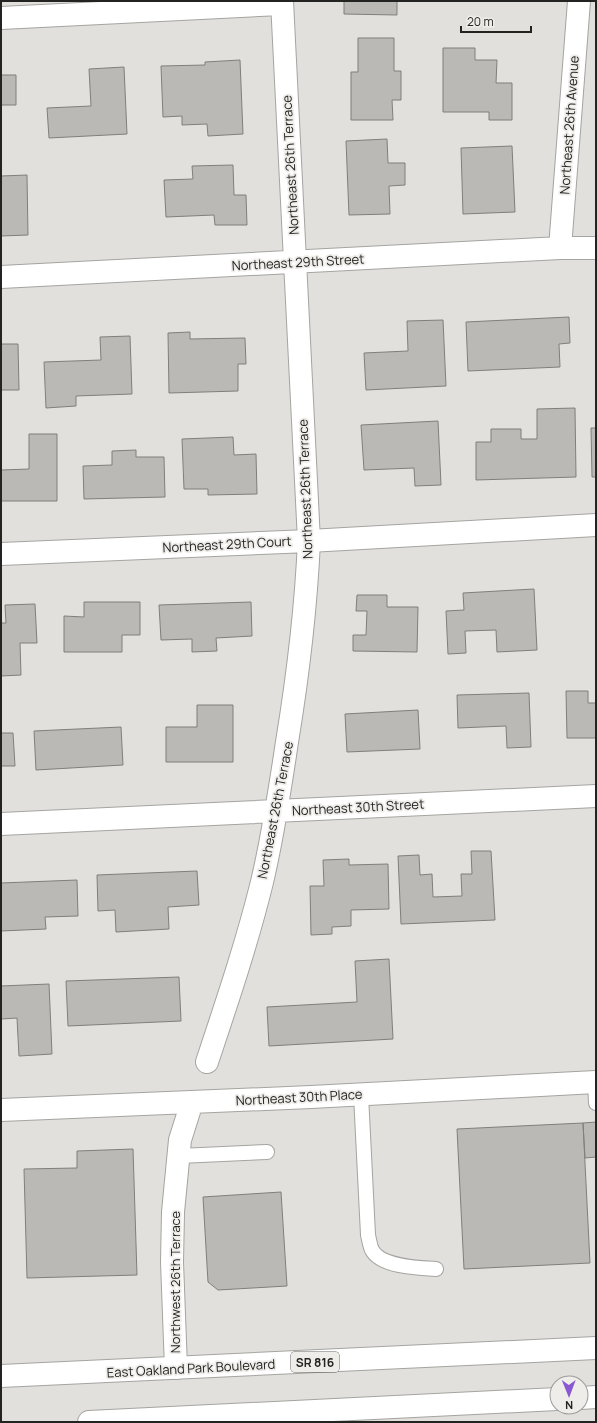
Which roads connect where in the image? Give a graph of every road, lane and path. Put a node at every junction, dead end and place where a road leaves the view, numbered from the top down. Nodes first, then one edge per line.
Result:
1 (579, 1) edge
2 (282, 2) edge
3 (1, 18) edge
4 (560, 248) junction
5 (596, 248) edge
6 (295, 262) junction
7 (1, 277) edge
8 (596, 525) edge
9 (309, 540) junction
10 (1, 554) edge
11 (596, 796) edge
12 (277, 811) junction
13 (1, 824) edge
14 (207, 1062) dead end
15 (596, 1089) edge
16 (361, 1095) junction
17 (192, 1102) junction
18 (1, 1110) edge
19 (267, 1152) dead end
20 (179, 1156) junction
21 (436, 1269) dead end
22 (596, 1348) edge
23 (176, 1368) junction
24 (1, 1376) edge
25 (549, 1399) edge
26 (181, 1420) edge
27 (89, 1422) edge

1 - 4 street, Northeast 26th Avenue
2 - 3 street
2 - 6 street, Northeast 26th Terrace
4 - 5 street, Northeast 29th Street
4 - 6 street, Northeast 29th Street
6 - 7 street, Northeast 29th Street
6 - 9 street, Northeast 26th Terrace
8 - 9 street, Northeast 29th Court
9 - 10 street, Northeast 29th Court
9 - 12 street, Northeast 26th Terrace
11 - 12 street, Northeast 30th Street
12 - 13 street, Northeast 30th Street
12 - 14 street, Northeast 26th Terrace
15 - 16 street, Northeast 30th Place
16 - 17 street, Northeast 30th Place
16 - 21 lane
17 - 18 street, Northeast 30th Place
17 - 20 street, Northwest 26th Terrace
19 - 20 lane
20 - 23 street, Northwest 26th Terrace
22 - 23 street, East Oakland Park Boulevard / SR 816
23 - 24 street, East Oakland Park Boulevard / SR 816
25 - 26 street
26 - 27 street

